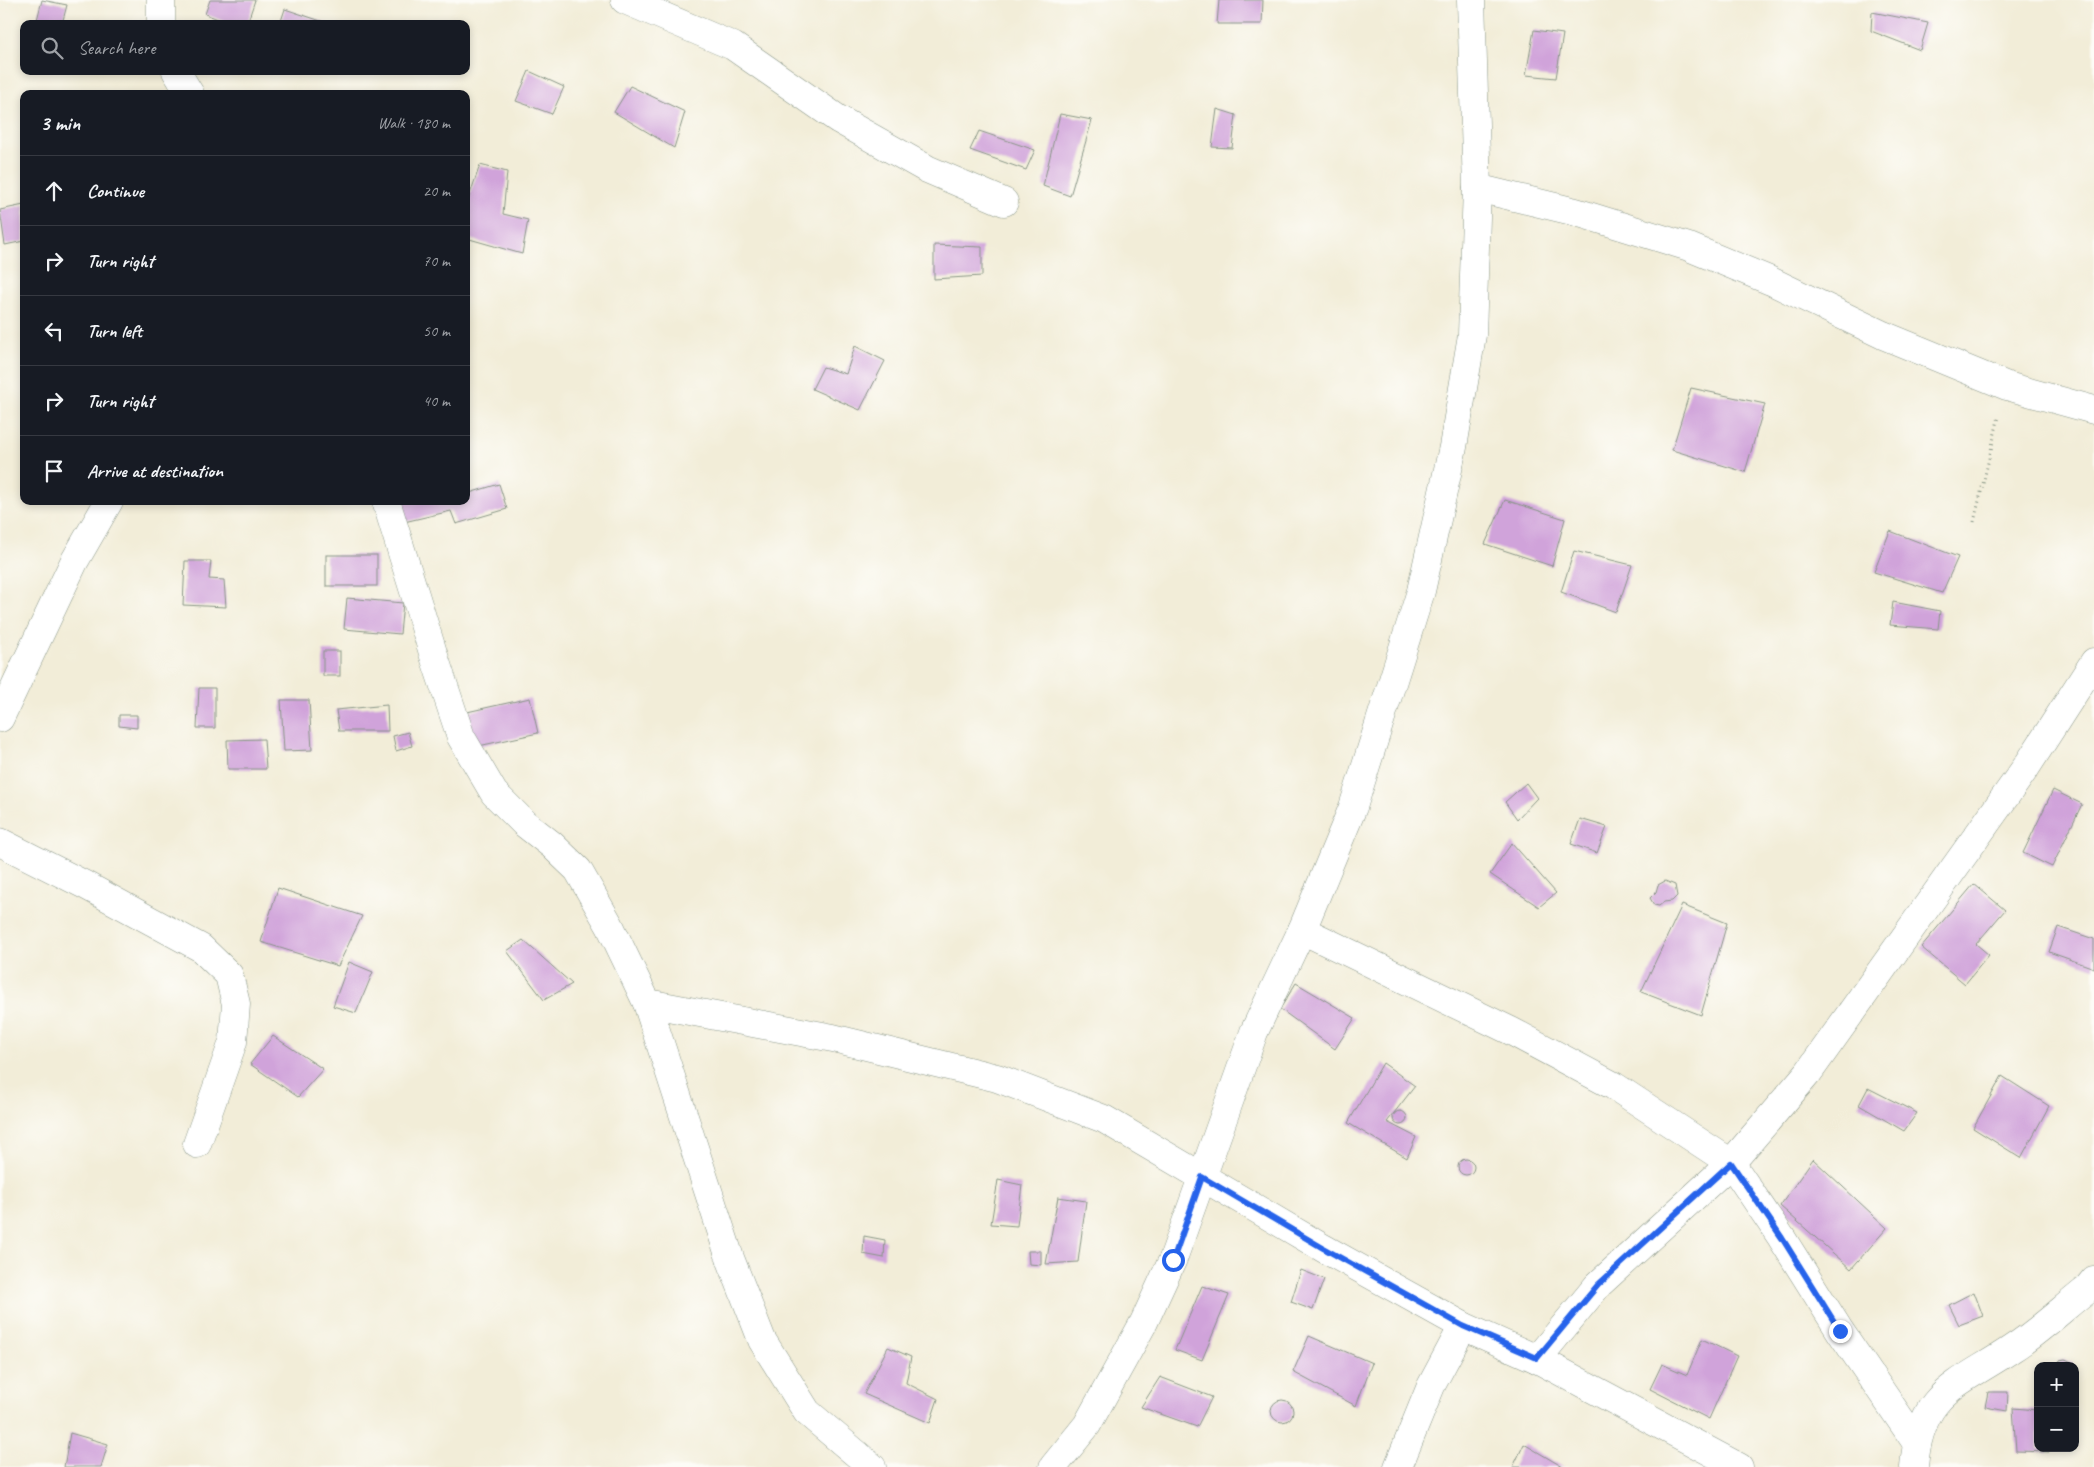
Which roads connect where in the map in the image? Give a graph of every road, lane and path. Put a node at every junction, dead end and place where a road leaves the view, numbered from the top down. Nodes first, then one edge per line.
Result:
1 (161, 0) edge
2 (625, 0) edge
3 (1471, 0) edge
4 (161, 20) edge
5 (168, 75) edge
6 (178, 75) edge
7 (169, 90) edge
8 (188, 90) edge
9 (1477, 188) junction
10 (1004, 202) dead end
11 (2006, 386) junction
12 (2094, 410) edge
13 (107, 505) edge
14 (387, 505) edge
15 (1974, 522) dead end
16 (2094, 662) edge
17 (0, 718) edge
18 (0, 842) edge
19 (1302, 930) junction
20 (647, 1003) junction
21 (197, 1144) dead end
22 (1731, 1163) junction
23 (1202, 1177) junction
24 (2094, 1280) edge
25 (1463, 1326) junction
26 (1537, 1358) junction
27 (1915, 1454) edge
28 (872, 1467) edge
29 (1053, 1467) edge
30 (1398, 1467) edge
31 (1739, 1467) edge

1 - 4 street
2 - 10 street
3 - 9 street
5 - 7 street
6 - 8 street
9 - 11 street
9 - 19 street
11 - 12 street
11 - 15 path
13 - 17 street
14 - 20 street
16 - 22 street
18 - 21 street
19 - 22 street
19 - 23 street
20 - 23 street
20 - 28 street
22 - 26 street
22 - 27 street
23 - 25 street
23 - 29 street
24 - 27 street
25 - 26 street
25 - 30 street
26 - 31 street

